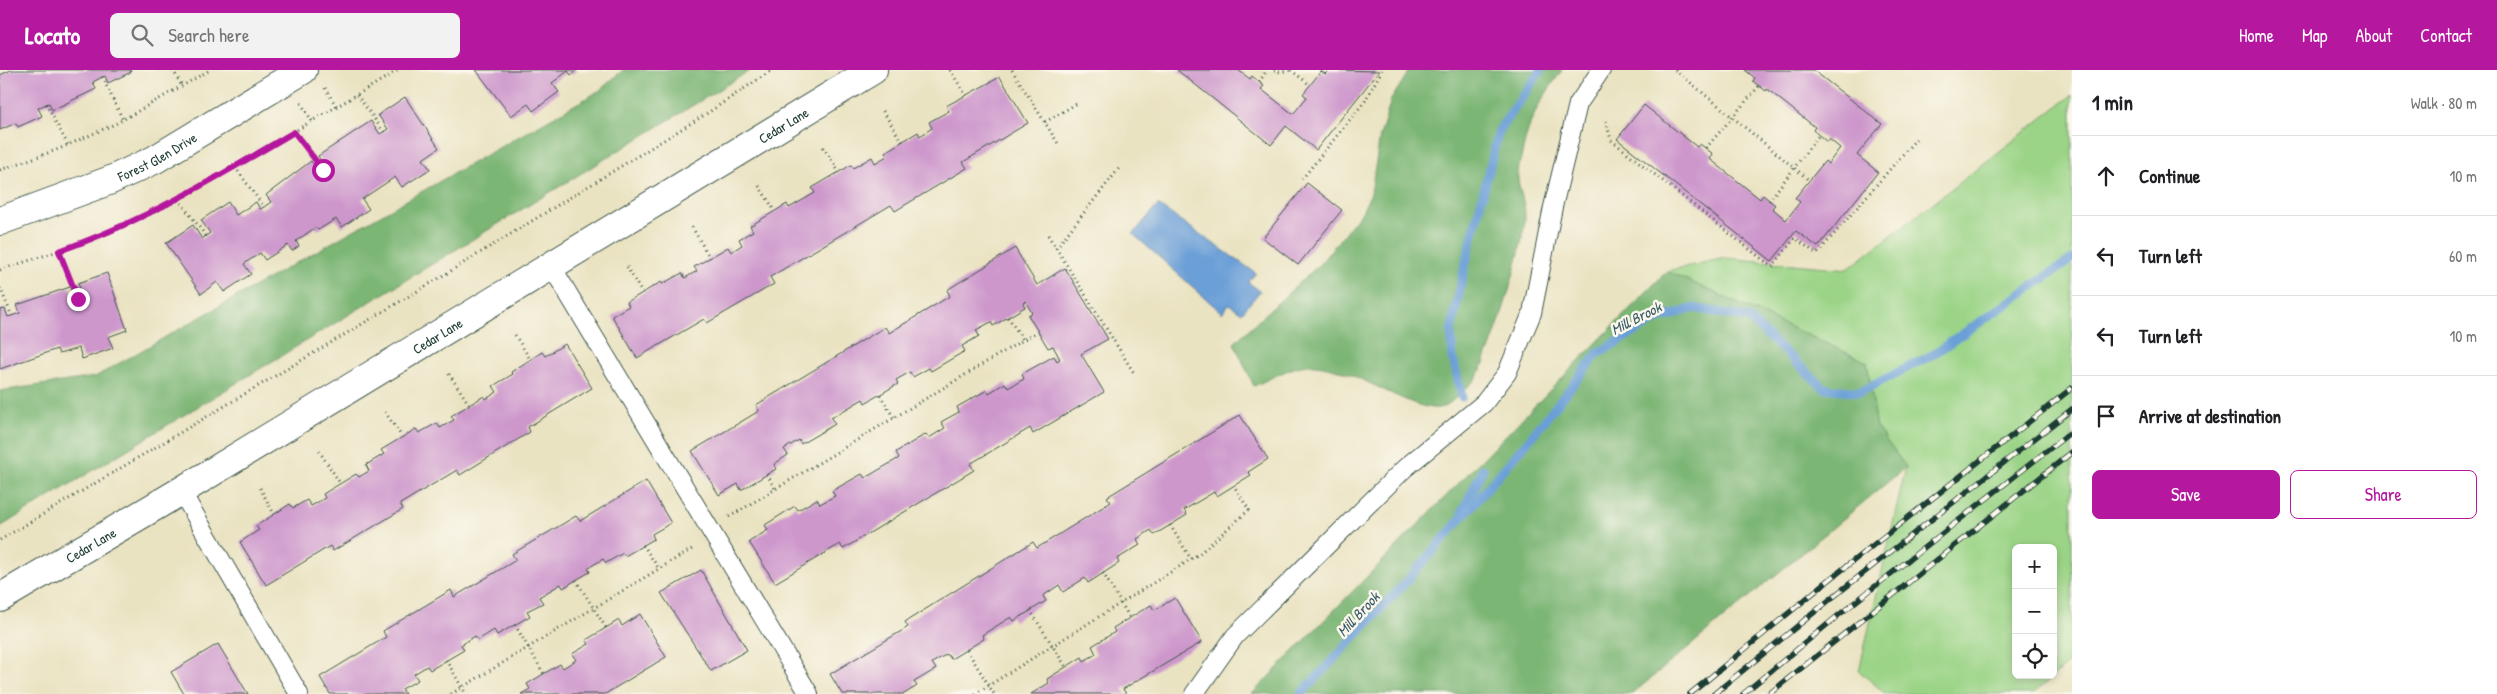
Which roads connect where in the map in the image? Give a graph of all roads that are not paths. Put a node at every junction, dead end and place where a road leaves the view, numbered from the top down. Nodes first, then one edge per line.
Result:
1 (303, 70) edge
2 (873, 70) edge
3 (1601, 70) edge
4 (0, 221) edge
5 (552, 267) junction
6 (181, 491) junction
7 (0, 598) edge
8 (299, 694) edge
9 (809, 694) edge
10 (1194, 694) edge

1 - 4 street, Forest Glen Drive
2 - 5 street, Cedar Lane
3 - 10 lane
5 - 6 street, Cedar Lane
5 - 9 lane
6 - 7 street, Cedar Lane
6 - 8 lane

